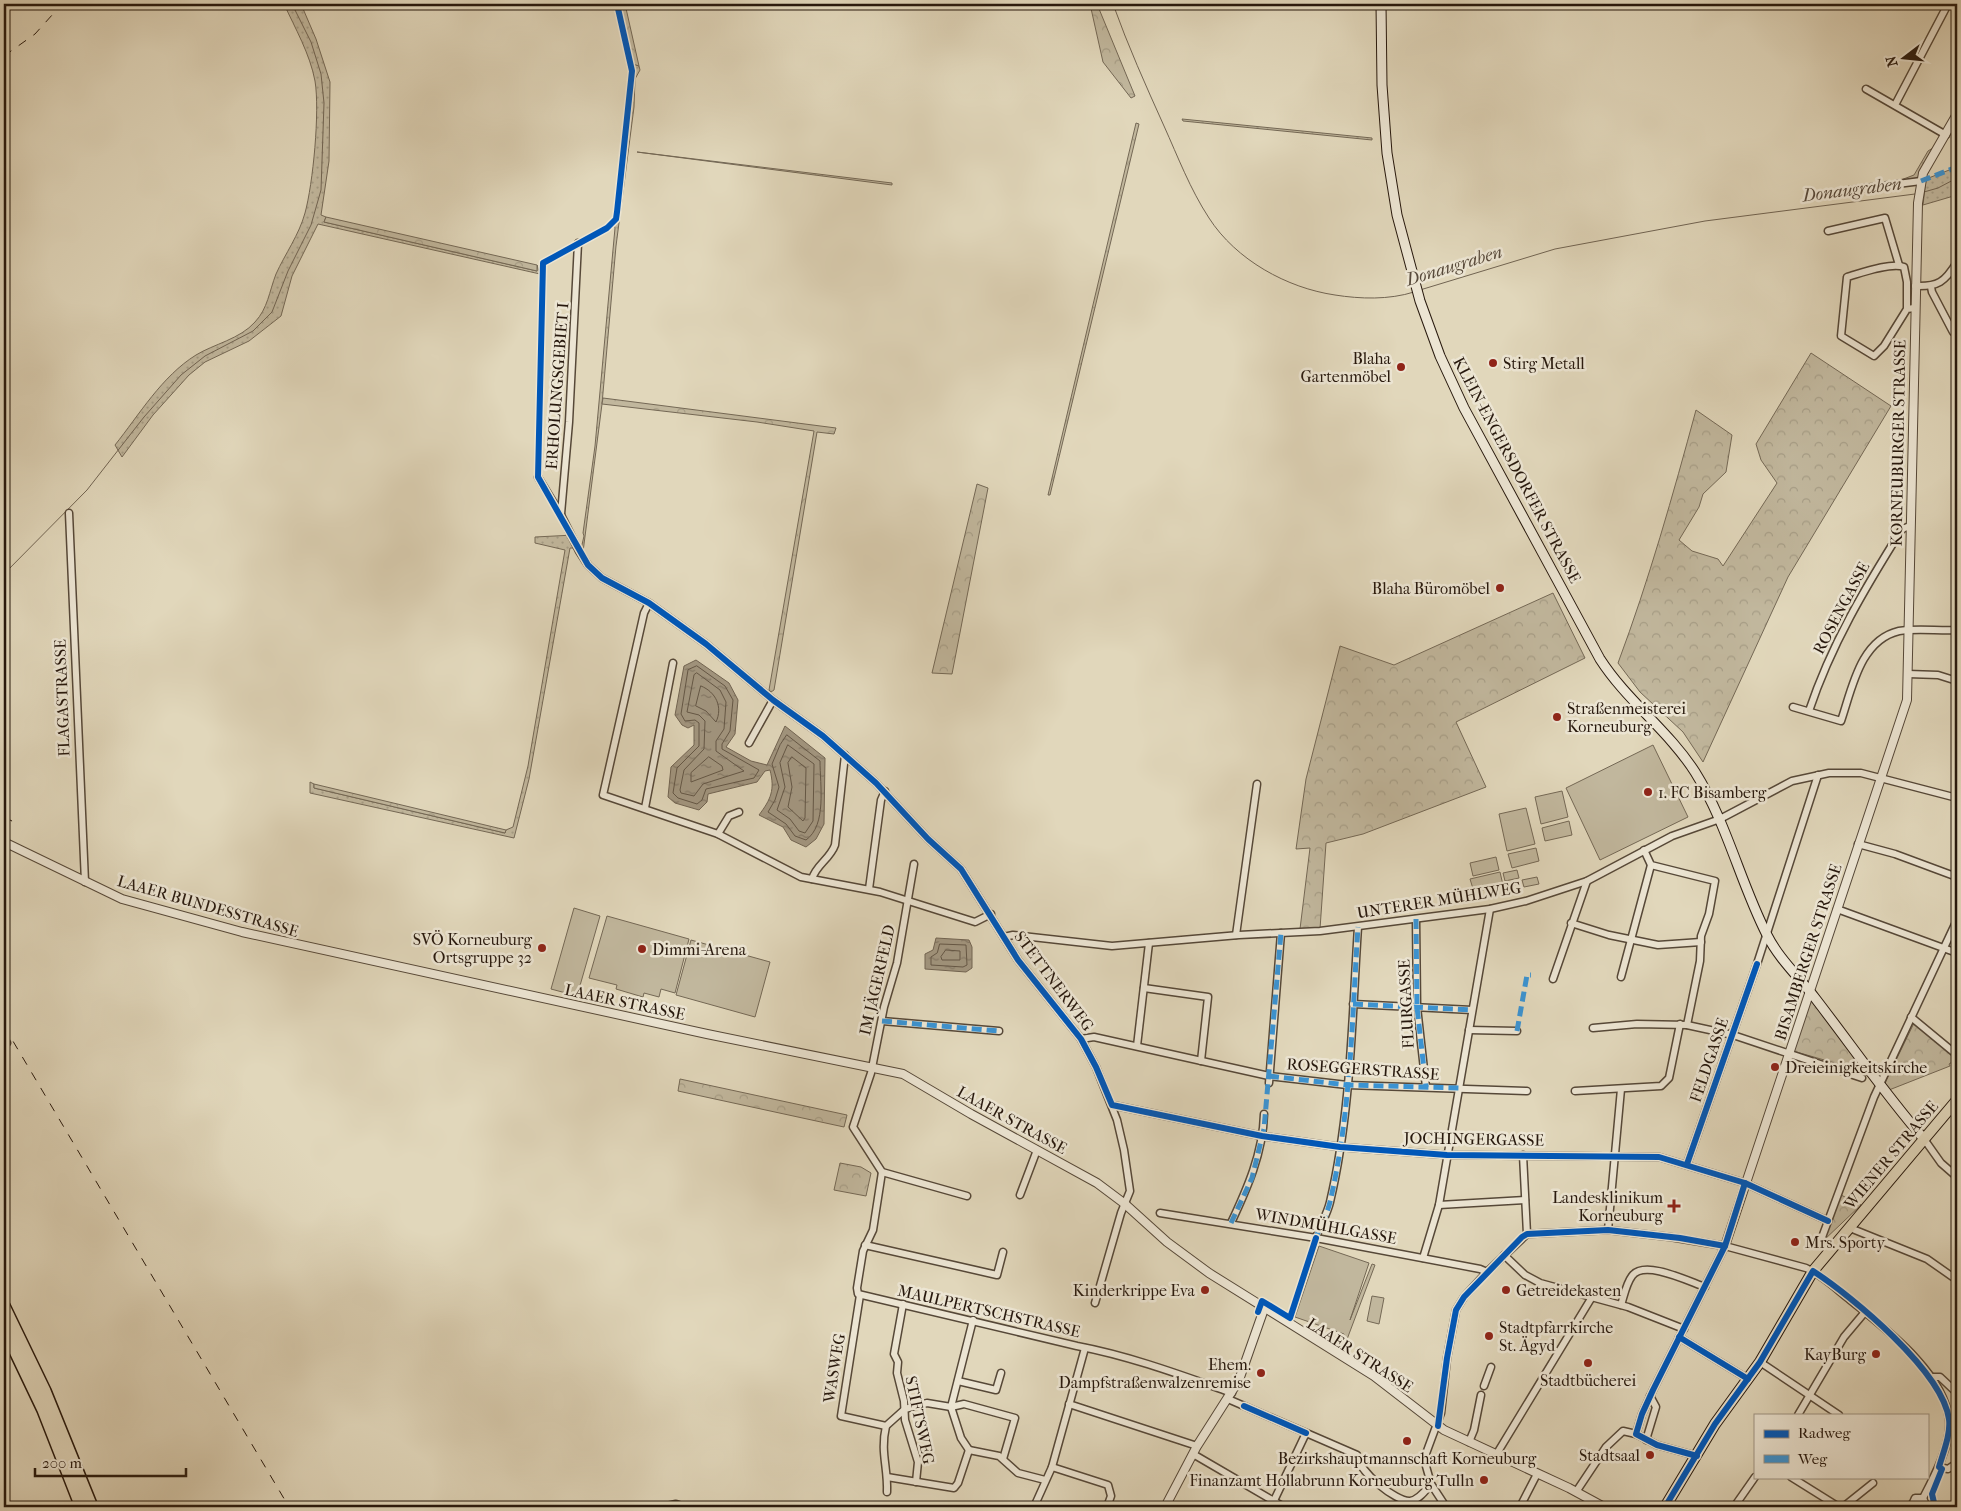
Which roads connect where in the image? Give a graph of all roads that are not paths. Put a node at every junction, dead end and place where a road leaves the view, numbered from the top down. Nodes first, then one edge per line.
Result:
1 (1381, 4) edge
2 (1948, 4) edge
3 (1866, 89) dead end
4 (1895, 105) junction
5 (1957, 114) edge
6 (1946, 135) junction
7 (1920, 183) junction
8 (1850, 190) dead end
9 (1828, 231) dead end
10 (578, 243) dead end
11 (1957, 262) edge
12 (1899, 265) junction
13 (1915, 286) junction
14 (1931, 287) junction
15 (1910, 309) junction
16 (1954, 332) dead end
17 (538, 477) dead end
18 (69, 513) dead end
19 (561, 515) junction
20 (1910, 526) junction
21 (649, 604) junction
22 (1957, 630) edge
23 (1908, 631) junction
24 (673, 663) dead end
25 (1908, 674) junction
26 (1957, 681) edge
27 (773, 700) junction
28 (1793, 707) dead end
29 (1809, 711) junction
30 (749, 743) dead end
31 (845, 756) junction
32 (1818, 775) junction
33 (1881, 779) junction
34 (1257, 784) dead end
35 (885, 792) junction
36 (1957, 798) edge
37 (645, 808) junction
38 (739, 812) dead end
39 (1720, 819) junction
40 (718, 834) junction
41 (4, 842) edge
42 (1858, 844) junction
43 (1644, 850) junction
44 (914, 864) dead end
45 (1651, 865) junction
46 (1957, 877) edge
47 (812, 879) junction
48 (1587, 881) junction
49 (85, 882) junction
50 (869, 889) junction
51 (908, 901) junction
52 (1490, 909) junction
53 (1837, 909) junction
54 (990, 914) junction
55 (1416, 919) junction
56 (1957, 920) edge
57 (1571, 923) junction
58 (1358, 927) junction
59 (1281, 933) junction
60 (1236, 935) junction
61 (1767, 935) junction
62 (1004, 936) junction
63 (1631, 940) junction
64 (1701, 942) junction
65 (1149, 943) junction
66 (1944, 948) junction
67 (325, 951) joint
68 (1957, 953) edge
69 (1621, 977) dead end
70 (1554, 979) dead end
71 (1144, 988) junction
72 (1810, 991) junction
73 (1353, 1004) junction
74 (1417, 1007) junction
75 (1472, 1010) junction
76 (1911, 1017) junction
77 (882, 1021) junction
78 (1683, 1024) junction
79 (1592, 1028) dead end
80 (1469, 1030) junction
81 (999, 1031) dead end
82 (1517, 1031) dead end
83 (1733, 1035) junction
84 (1081, 1039) junction
85 (1137, 1046) junction
86 (1789, 1053) junction
87 (1957, 1056) edge
88 (1201, 1060) junction
89 (872, 1066) junction
90 (1862, 1078) dead end
91 (1269, 1080) junction
92 (1347, 1085) junction
93 (1879, 1086) junction
94 (1426, 1087) junction
95 (1460, 1088) junction
96 (1621, 1089) junction
97 (1527, 1091) dead end
98 (1575, 1091) dead end
99 (1957, 1100) edge
100 (1112, 1105) junction
101 (1264, 1114) dead end
102 (1262, 1136) junction
103 (1924, 1139) junction
104 (1340, 1147) junction
105 (1037, 1150) junction
106 (1523, 1154) junction
107 (1447, 1155) junction
108 (1614, 1156) junction
109 (1687, 1164) junction
110 (882, 1172) junction
111 (1957, 1177) edge
112 (1745, 1183) junction
113 (1020, 1195) dead end
114 (967, 1196) dead end
115 (1525, 1200) junction
116 (1126, 1204) junction
117 (1439, 1205) junction
118 (1160, 1212) dead end
119 (1828, 1221) junction
120 (1232, 1223) junction
121 (1850, 1228) junction
122 (1608, 1230) junction
123 (1527, 1234) junction
124 (1316, 1238) junction
125 (1821, 1240) dead end
126 (866, 1245) junction
127 (1725, 1246) junction
128 (1003, 1252) dead end
129 (1504, 1255) junction
130 (1423, 1258) junction
131 (1813, 1271) junction
132 (1486, 1272) junction
133 (1957, 1280) edge
134 (1705, 1288) junction
135 (860, 1295) junction
136 (1592, 1297) junction
137 (1095, 1303) dead end
138 (903, 1304) junction
139 (1621, 1305) junction
140 (4, 1306) edge
141 (1264, 1309) junction
142 (1865, 1312) junction
143 (973, 1320) junction
144 (4, 1328) edge
145 (1684, 1329) junction
146 (1679, 1337) junction
147 (1085, 1348) junction
148 (1760, 1362) junction
149 (1491, 1367) dead end
150 (1001, 1373) dead end
151 (1930, 1377) junction
152 (1748, 1379) junction
153 (958, 1381) junction
154 (1484, 1386) dead end
155 (1957, 1393) edge
156 (1481, 1395) dead end
157 (1811, 1395) junction
158 (1230, 1396) junction
159 (1650, 1396) junction
160 (1070, 1404) junction
161 (951, 1406) junction
162 (905, 1409) junction
163 (1799, 1414) edge
164 (1837, 1414) edge
165 (886, 1426) junction
166 (1438, 1426) junction
167 (1306, 1432) junction
168 (1634, 1433) junction
169 (1646, 1440) junction
170 (1469, 1442) junction
171 (1197, 1446) junction
172 (969, 1450) junction
173 (1193, 1454) junction
174 (1496, 1455) junction
175 (1697, 1456) junction
176 (1003, 1459) junction
177 (1957, 1462) edge
178 (1052, 1467) junction
179 (1938, 1467) junction
180 (1537, 1474) junction
181 (888, 1477) junction
182 (1754, 1478) edge
183 (1793, 1478) edge
184 (1930, 1479) edge
185 (1045, 1480) junction
186 (916, 1482) junction
187 (1874, 1483) dead end
188 (1432, 1484) junction
189 (887, 1492) dead end
190 (1576, 1492) junction
191 (1923, 1498) junction
192 (1272, 1504) edge
193 (1911, 1506) edge
194 (81, 1507) edge
195 (92, 1507) edge
196 (662, 1507) edge
197 (685, 1507) edge
198 (1034, 1507) edge
199 (1108, 1507) edge
200 (1165, 1507) edge
201 (1284, 1507) edge
202 (1446, 1507) edge
203 (1520, 1507) edge
204 (1604, 1507) edge
205 (1665, 1507) edge
206 (1734, 1507) edge
207 (1841, 1507) edge
208 (1901, 1507) edge
209 (1927, 1507) edge

1 - 39 main road, KLEIN-ENGERSDORFER STRASSE
2 - 4 street
3 - 4 street
4 - 6 street
5 - 6 street, KORNEUBURGER STRASSE
6 - 7 street, KORNEUBURGER STRASSE
7 - 8 street
7 - 13 street, KORNEUBURGER STRASSE
9 - 12 street
10 - 19 street, ERHOLUNGSGEBIET I
11 - 14 street
12 - 15 street
12 - 15 street
13 - 14 street
13 - 15 street, KORNEUBURGER STRASSE
14 - 16 street
15 - 20 street, KORNEUBURGER STRASSE
17 - 19 street
18 - 49 street, FLAGASTRASSE
19 - 21 street, STETTNERWEG
20 - 23 street, KORNEUBURGER STRASSE
20 - 29 street, ROSENGASSE
21 - 27 street, STETTNERWEG
21 - 37 street
22 - 23 street
23 - 25 street, KORNEUBURGER STRASSE
23 - 29 street
24 - 37 street
25 - 26 street
25 - 33 street, KORNEUBURGER STRASSE
27 - 30 street
27 - 31 street, STETTNERWEG
28 - 29 street
31 - 35 street, STETTNERWEG
31 - 47 street
32 - 33 street, UNTERER MÜHLWEG
32 - 39 street, UNTERER MÜHLWEG
32 - 61 street, FELDGASSE
33 - 36 street, UNTERER MÜHLWEG
33 - 42 street, BISAMBERGER STRASSE
34 - 60 street
35 - 50 street
35 - 54 street, STETTNERWEG
37 - 40 street
38 - 40 street
39 - 43 street, UNTERER MÜHLWEG
39 - 61 main road, KLEIN-ENGERSDORFER STRASSE
40 - 47 street
41 - 49 street, LAAER BUNDESSTRASSE
42 - 46 street
42 - 53 street, BISAMBERGER STRASSE
43 - 45 street
43 - 48 street, UNTERER MÜHLWEG
44 - 51 street, IM JÄGERFELD
45 - 63 street
45 - 64 street
47 - 50 street
48 - 52 street, UNTERER MÜHLWEG
48 - 57 street
49 - 67 street, LAAER BUNDESSTRASSE
50 - 51 street
51 - 54 street
51 - 77 street, IM JÄGERFELD
52 - 55 street, UNTERER MÜHLWEG
52 - 75 street
53 - 66 street
53 - 72 street, BISAMBERGER STRASSE
54 - 62 street, STETTNERWEG
55 - 58 street, UNTERER MÜHLWEG
55 - 74 street, FLURGASSE
56 - 66 street
57 - 63 street
57 - 70 street
58 - 59 street, UNTERER MÜHLWEG
58 - 73 street
59 - 60 street, UNTERER MÜHLWEG
59 - 91 street
60 - 65 street, UNTERER MÜHLWEG
61 - 72 main road, KLEIN-ENGERSDORFER STRASSE
61 - 83 street, FELDGASSE
62 - 65 street, UNTERER MÜHLWEG
62 - 84 street, STETTNERWEG
63 - 64 street
63 - 69 street
64 - 78 street
65 - 71 street
66 - 68 street
66 - 76 street
67 - 89 street, LAAER STRASSE
71 - 85 street
71 - 88 street
72 - 86 street, BISAMBERGER STRASSE
72 - 93 main road, KLEIN-ENGERSDORFER STRASSE
73 - 74 street
73 - 92 street
74 - 75 street
74 - 94 street, FLURGASSE
75 - 80 street
76 - 87 street
76 - 93 street
77 - 81 street
77 - 89 street, IM JÄGERFELD
78 - 79 street
78 - 83 street
78 - 96 street
80 - 82 street
80 - 95 street
83 - 86 street
83 - 109 street, FELDGASSE
84 - 85 street, ROSEGGERSTRASSE
84 - 100 street, STETTNERWEG
85 - 88 street, ROSEGGERSTRASSE
86 - 90 street
86 - 112 street, BISAMBERGER STRASSE
88 - 91 street, ROSEGGERSTRASSE
89 - 105 street, LAAER STRASSE
89 - 110 street, IM JÄGERFELD
91 - 92 street, ROSEGGERSTRASSE
92 - 94 street, ROSEGGERSTRASSE
92 - 104 street
93 - 103 main road, KLEIN-ENGERSDORFER STRASSE
93 - 119 street
94 - 95 street, ROSEGGERSTRASSE
95 - 97 street, ROSEGGERSTRASSE
95 - 107 street
96 - 98 street
96 - 108 street
99 - 103 main road, WIENER STRASSE
100 - 102 street, JOCHINGERGASSE
100 - 116 street, STETTNERWEG
101 - 102 street
102 - 104 street, JOCHINGERGASSE
102 - 120 street
103 - 111 street
103 - 121 main road, WIENER STRASSE
104 - 107 street, JOCHINGERGASSE
104 - 124 street
105 - 113 street
105 - 116 street, LAAER STRASSE
106 - 107 street, JOCHINGERGASSE
106 - 108 street, JOCHINGERGASSE
106 - 115 street
107 - 117 street
108 - 109 street, JOCHINGERGASSE
108 - 122 street
109 - 112 street, JOCHINGERGASSE
110 - 114 street
110 - 126 street
112 - 119 street, JOCHINGERGASSE
112 - 127 street, BISAMBERGER STRASSE
115 - 117 street
115 - 123 street
116 - 137 street, STETTNERWEG
116 - 141 street, LAAER STRASSE
117 - 130 street
118 - 120 street, WINDMÜHLGASSE
119 - 125 street
120 - 124 street, WINDMÜHLGASSE
121 - 131 main road, WIENER STRASSE
121 - 133 street
122 - 123 street
122 - 127 street
123 - 129 street
124 - 130 street, WINDMÜHLGASSE
126 - 128 street
126 - 135 street
127 - 131 street
127 - 134 street, BISAMBERGER STRASSE
129 - 132 street
129 - 136 street
130 - 132 street, WINDMÜHLGASSE
131 - 142 street
131 - 148 main road, WIENER STRASSE
132 - 166 street
134 - 139 street
134 - 145 street, BISAMBERGER STRASSE
135 - 138 street, MAULPERTSCHSTRASSE
135 - 165 street, WASWEG
136 - 139 street
136 - 174 street
138 - 143 street, MAULPERTSCHSTRASSE
138 - 162 street, STIFTSWEG
139 - 145 street
140 - 195 highway
141 - 158 street
141 - 166 street, LAAER STRASSE
142 - 151 street
142 - 157 street
143 - 147 street, MAULPERTSCHSTRASSE
143 - 153 street
144 - 194 highway
145 - 146 street, BISAMBERGER STRASSE
146 - 152 street
146 - 159 street, BISAMBERGER STRASSE
147 - 158 street, MAULPERTSCHSTRASSE
147 - 160 street
148 - 152 main road, WIENER STRASSE
148 - 157 street
149 - 154 street
150 - 153 street
151 - 155 street
151 - 179 street
152 - 175 main road, WIENER STRASSE
153 - 161 street
156 - 170 street
157 - 163 street
157 - 164 street
158 - 167 street, MAULPERTSCHSTRASSE
158 - 171 street
159 - 168 street, BISAMBERGER STRASSE
159 - 169 street
160 - 171 street
160 - 178 street
161 - 162 street
161 - 172 street
161 - 176 street
162 - 165 street
162 - 186 street, STIFTSWEG
165 - 181 street
166 - 170 street, LAAER STRASSE
166 - 188 street
167 - 188 street, MAULPERTSCHSTRASSE
167 - 192 street
168 - 169 street
168 - 190 street
169 - 175 street
170 - 174 street, LAAER STRASSE
171 - 173 street
172 - 176 street
172 - 186 street
173 - 192 street
173 - 200 street
174 - 180 street, LAAER STRASSE
175 - 205 main road, WIENER STRASSE
176 - 185 street
177 - 179 street
178 - 185 street
178 - 199 street
179 - 184 street
180 - 190 street, LAAER STRASSE
180 - 203 street
181 - 186 street
181 - 189 street
182 - 206 street
183 - 207 street
184 - 191 street
185 - 198 street
187 - 207 street
188 - 202 street
190 - 204 street, LAAER STRASSE
191 - 193 street
191 - 209 street
192 - 201 street
193 - 208 street
196 - 197 street

